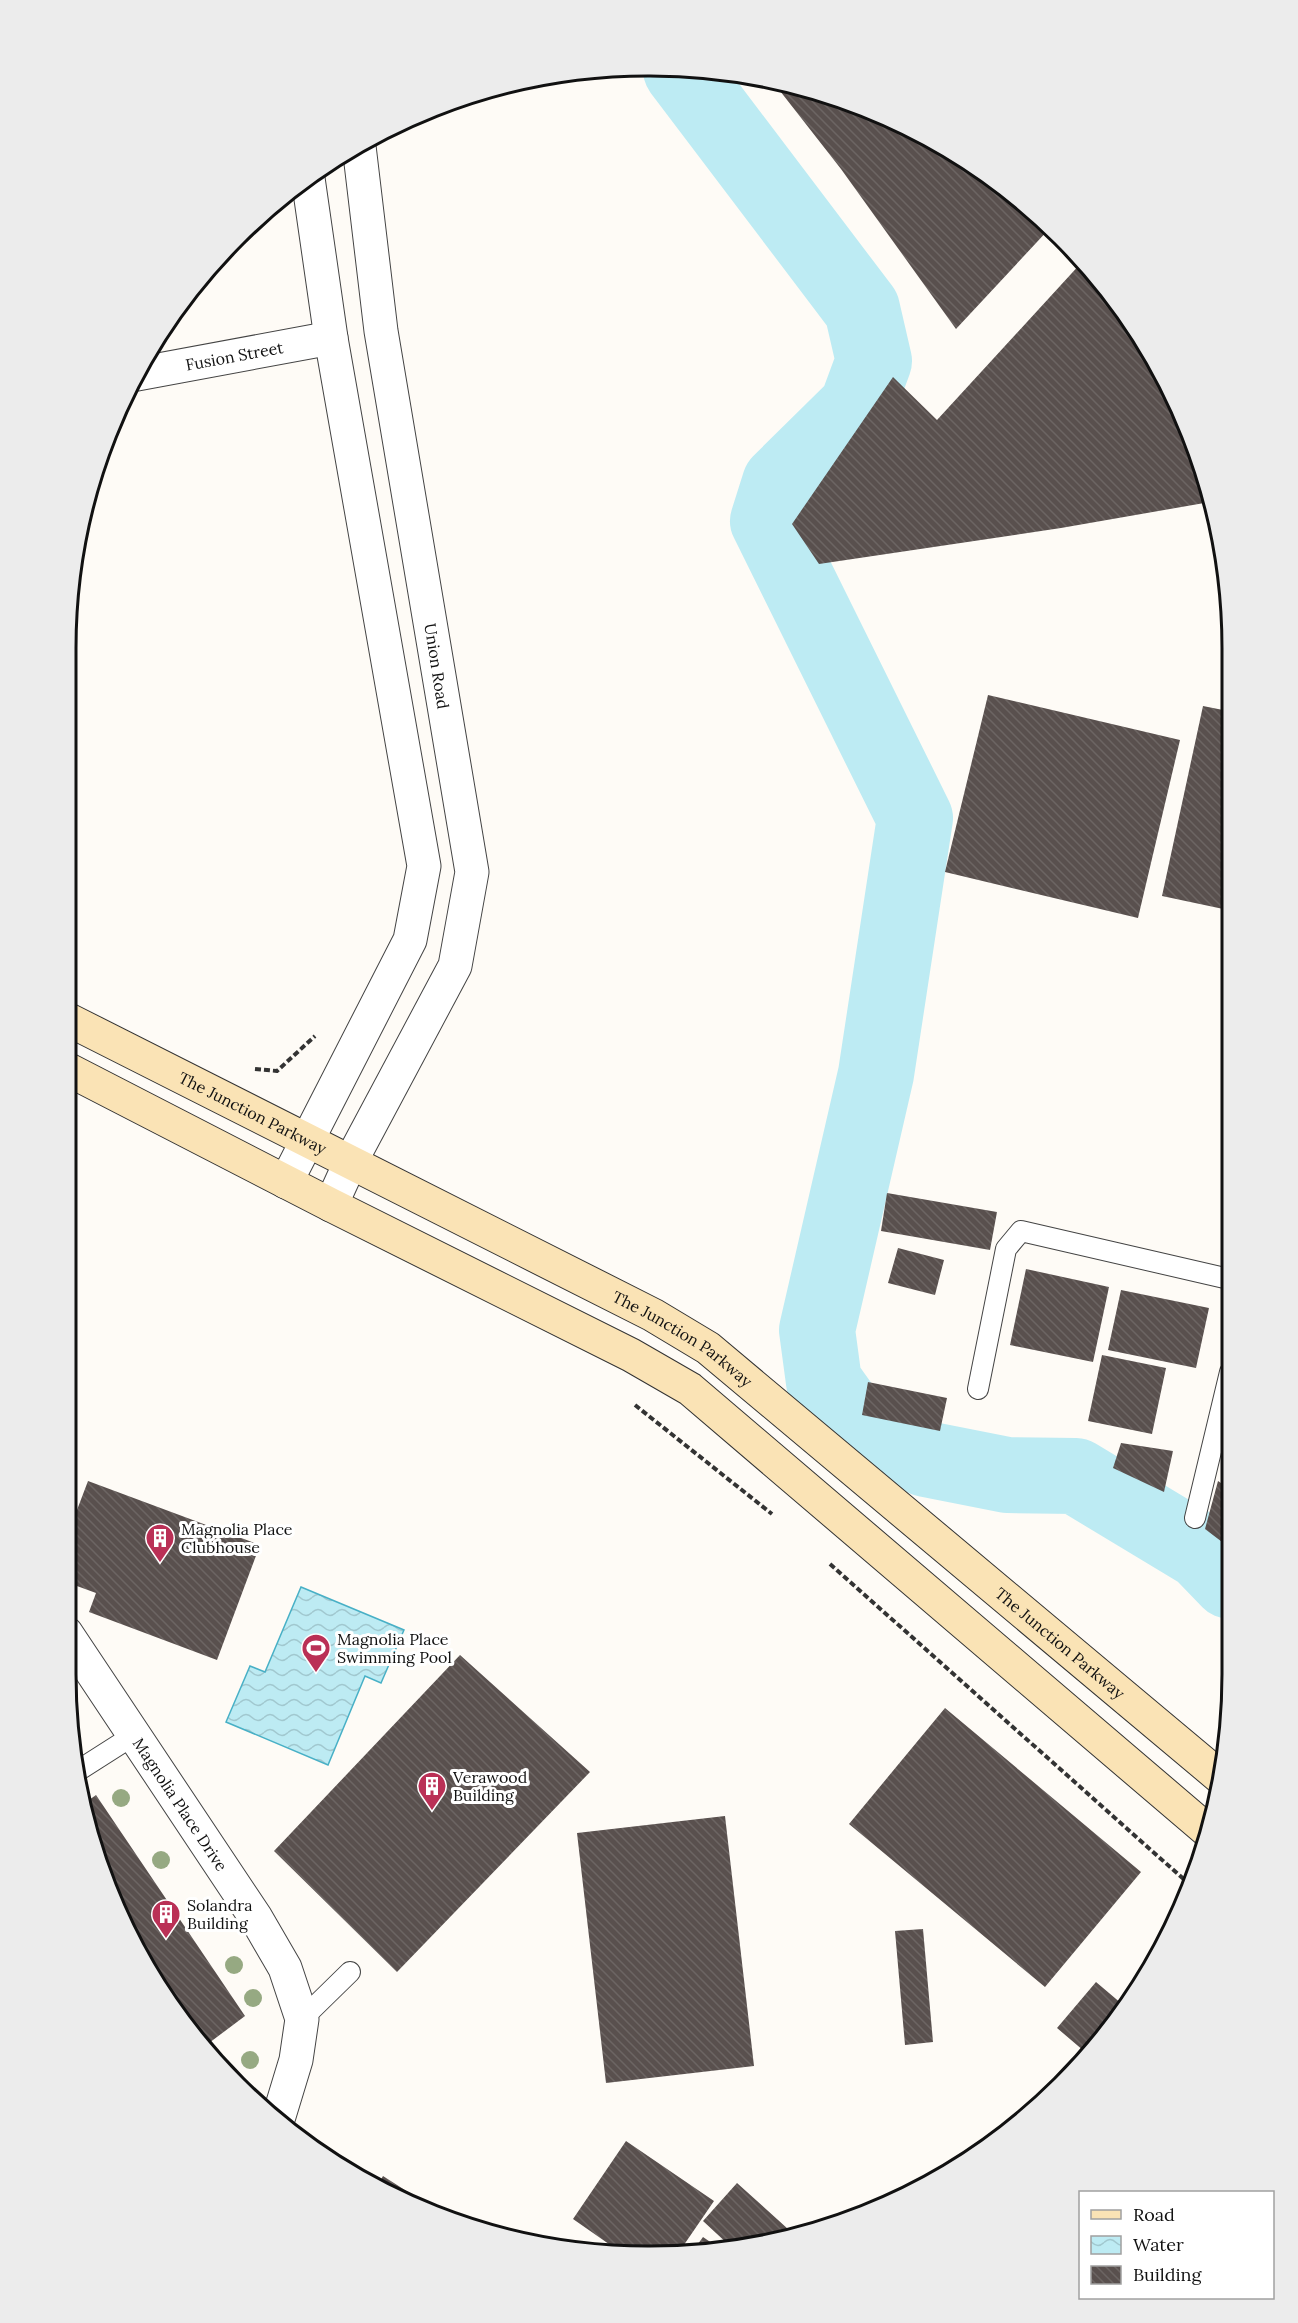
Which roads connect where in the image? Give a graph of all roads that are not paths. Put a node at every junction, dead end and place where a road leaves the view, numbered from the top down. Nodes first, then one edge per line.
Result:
1 (360, 155) edge
2 (309, 188) edge
3 (331, 338) junction
4 (148, 372) edge
5 (76, 1024) edge
6 (76, 1074) edge
7 (306, 1139) junction
8 (351, 1161) junction
9 (286, 1182) junction
10 (331, 1205) junction
11 (1222, 1277) edge
12 (978, 1389) dead end
13 (1222, 1405) edge
14 (1195, 1518) dead end
15 (76, 1648) edge
16 (134, 1735) junction
17 (84, 1767) edge
18 (1212, 1777) edge
19 (1205, 1808) edge
20 (1199, 1823) edge
21 (350, 1972) dead end
22 (302, 2019) junction
23 (280, 2111) edge

1 - 8 street, Union Road
2 - 3 street
3 - 4 street, Fusion Street
3 - 7 street
5 - 7 street, The Junction Parkway
6 - 9 street
7 - 8 street, The Junction Parkway
7 - 9 street
8 - 10 street, Union Road
8 - 18 street, The Junction Parkway
9 - 10 street
10 - 20 street
11 - 12 lane
13 - 14 lane
15 - 16 street, Magnolia Place Drive
16 - 17 lane
16 - 22 street, Magnolia Place Drive
19 - 20 street
21 - 22 lane
22 - 23 street, Magnolia Place Drive

